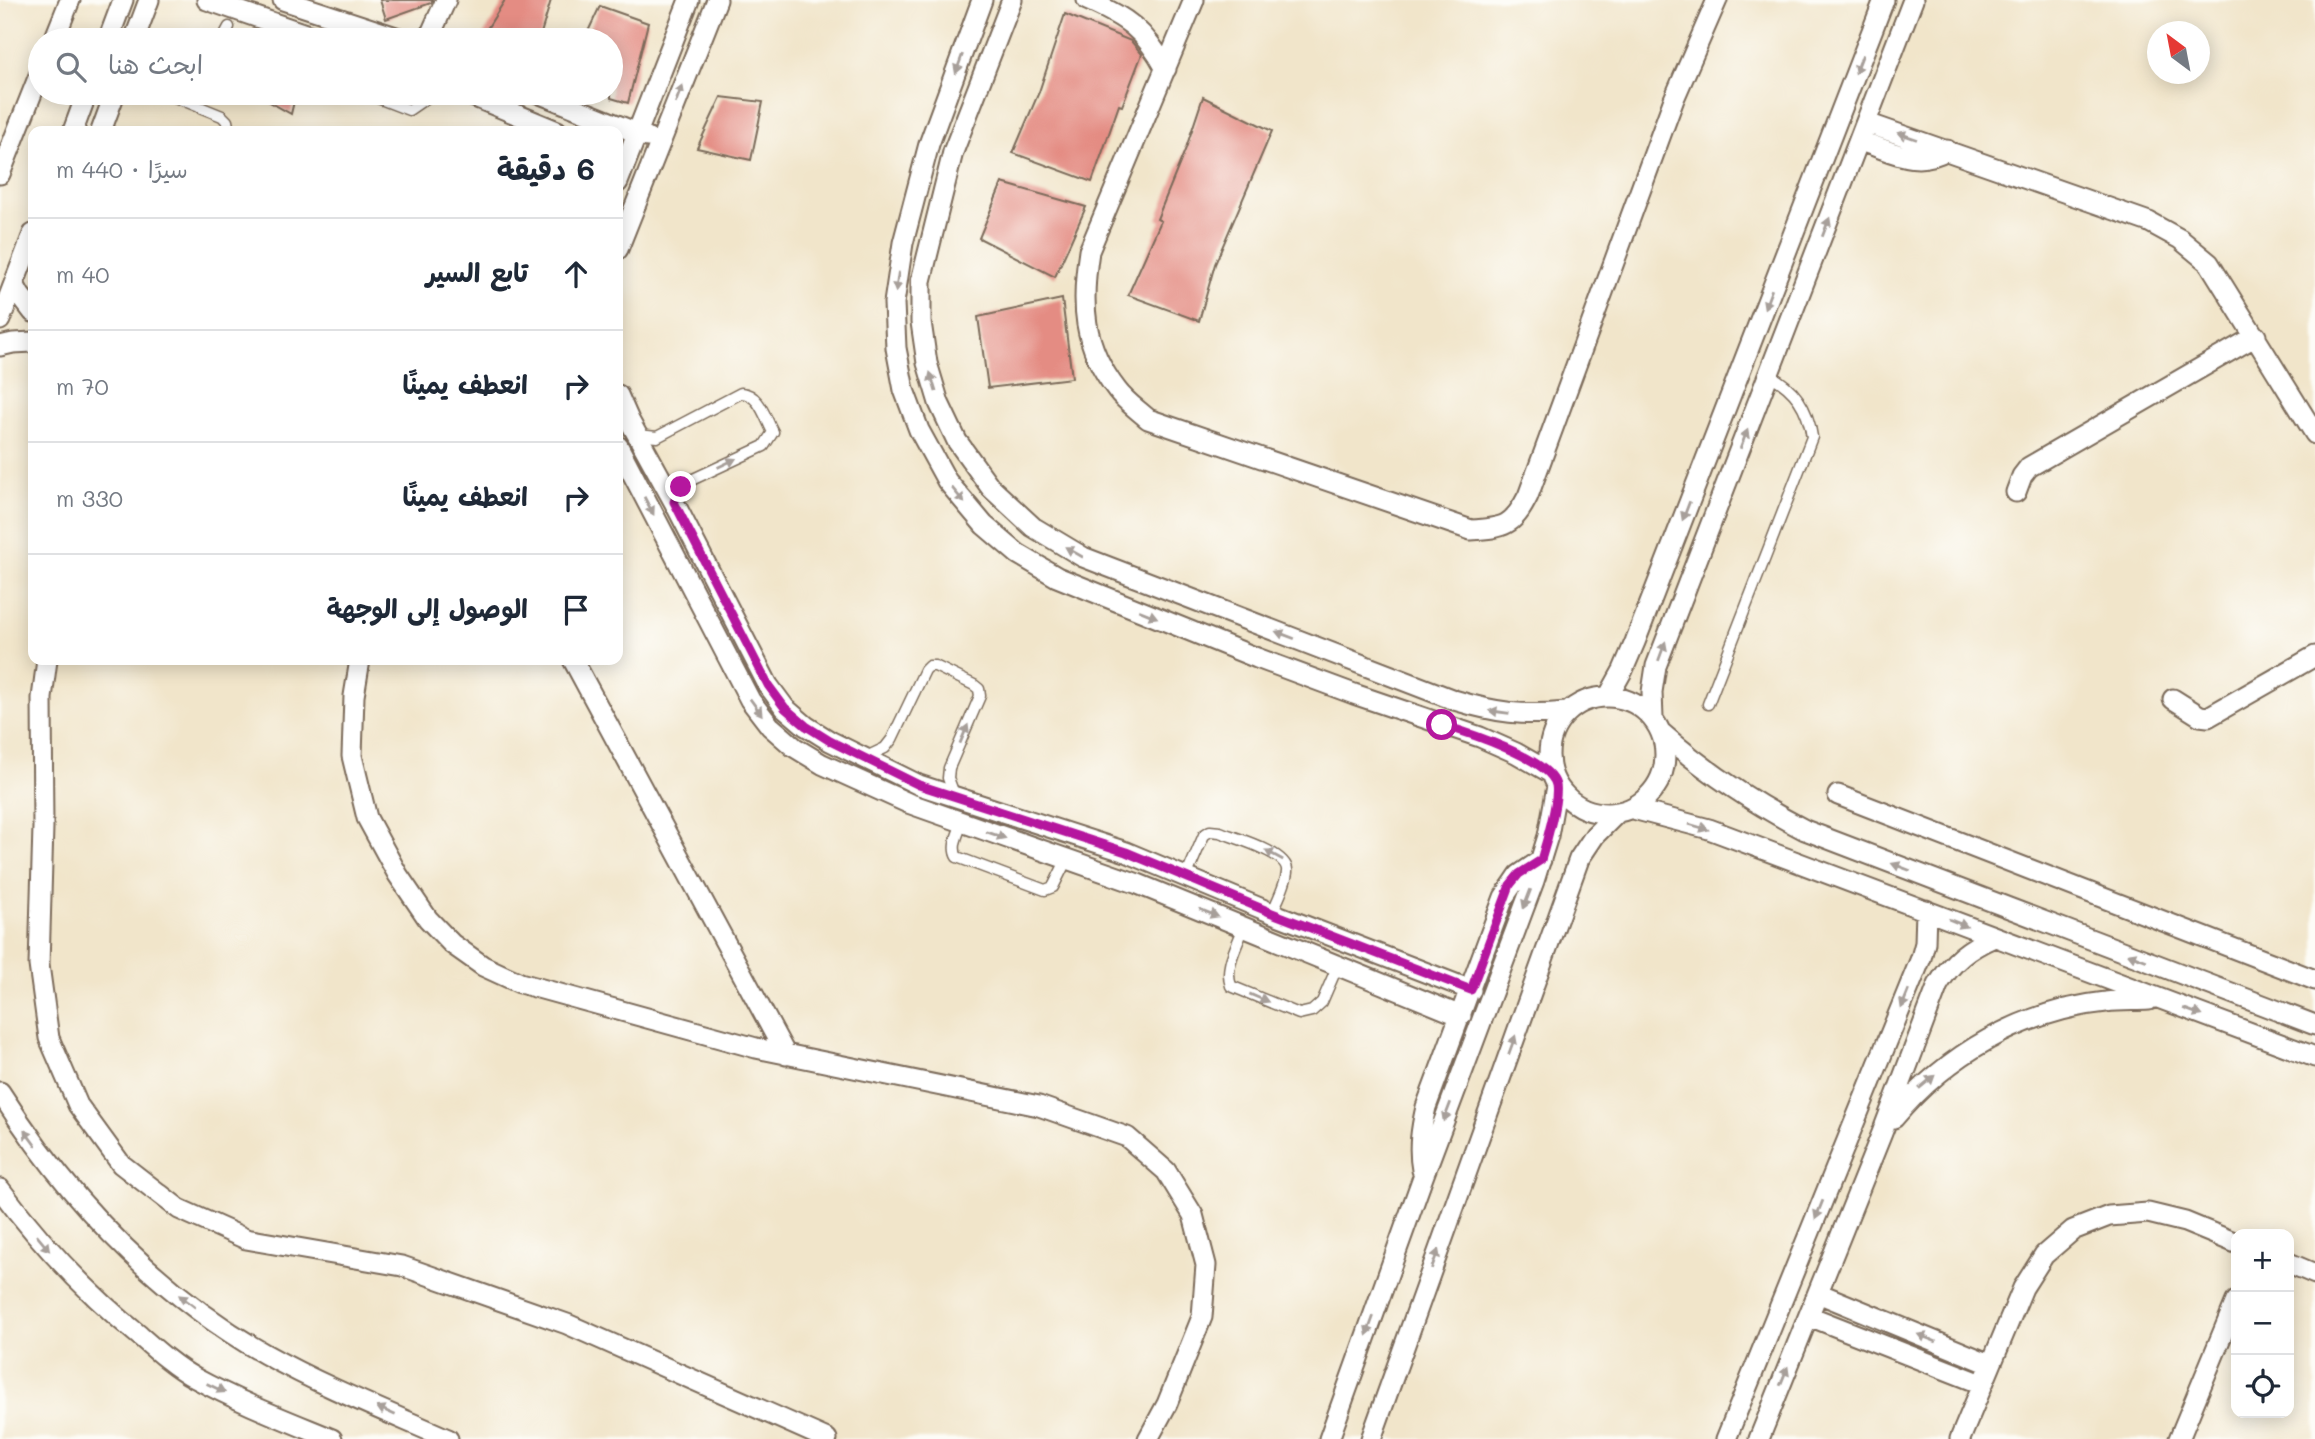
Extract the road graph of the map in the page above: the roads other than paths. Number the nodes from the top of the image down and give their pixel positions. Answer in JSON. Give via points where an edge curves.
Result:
{"nodes":[{"id":1,"x":70,"y":0,"type":"edge"},
{"id":2,"x":123,"y":0,"type":"edge"},
{"id":3,"x":149,"y":0,"type":"edge"},
{"id":4,"x":207,"y":0,"type":"edge"},
{"id":5,"x":283,"y":0,"type":"edge"},
{"id":6,"x":446,"y":0,"type":"edge"},
{"id":7,"x":689,"y":0,"type":"edge"},
{"id":8,"x":717,"y":0,"type":"edge"},
{"id":9,"x":982,"y":0,"type":"edge"},
{"id":10,"x":1012,"y":0,"type":"edge"},
{"id":11,"x":1087,"y":0,"type":"edge"},
{"id":12,"x":1194,"y":0,"type":"edge"},
{"id":13,"x":1717,"y":0,"type":"edge"},
{"id":14,"x":1867,"y":0,"type":"edge"},
{"id":15,"x":1884,"y":0,"type":"edge"},
{"id":16,"x":1913,"y":0,"type":"edge"},
{"id":17,"x":59,"y":28,"type":"edge"},
{"id":18,"x":112,"y":28,"type":"edge"},
{"id":19,"x":138,"y":28,"type":"edge"},
{"id":20,"x":288,"y":28,"type":"edge"},
{"id":21,"x":368,"y":28,"type":"edge"},
{"id":22,"x":433,"y":28,"type":"edge"},
{"id":23,"x":1872,"y":30,"type":"junction"},
{"id":24,"x":1166,"y":69,"type":"junction"},
{"id":25,"x":28,"y":103,"type":"edge"},
{"id":26,"x":83,"y":105,"type":"edge"},
{"id":27,"x":111,"y":105,"type":"edge"},
{"id":28,"x":206,"y":105,"type":"edge"},
{"id":29,"x":396,"y":105,"type":"edge"},
{"id":30,"x":416,"y":105,"type":"edge"},
{"id":31,"x":494,"y":105,"type":"edge"},
{"id":32,"x":568,"y":105,"type":"edge"},
{"id":33,"x":75,"y":126,"type":"edge"},
{"id":34,"x":103,"y":126,"type":"edge"},
{"id":35,"x":228,"y":126,"type":"edge"},
{"id":36,"x":545,"y":126,"type":"edge"},
{"id":37,"x":620,"y":126,"type":"edge"},
{"id":38,"x":623,"y":127,"type":"edge"},
{"id":39,"x":1863,"y":132,"type":"junction"},
{"id":40,"x":637,"y":133,"type":"junction"},
{"id":41,"x":661,"y":142,"type":"junction"},
{"id":42,"x":623,"y":156,"type":"edge"},
{"id":43,"x":623,"y":158,"type":"edge"},
{"id":44,"x":650,"y":170,"type":"junction"},
{"id":45,"x":0,"y":174,"type":"edge"},
{"id":46,"x":623,"y":237,"type":"edge"},
{"id":47,"x":28,"y":247,"type":"edge"},
{"id":48,"x":14,"y":284,"type":"junction"},
{"id":49,"x":28,"y":305,"type":"edge"},
{"id":50,"x":0,"y":320,"type":"edge"},
{"id":51,"x":2256,"y":336,"type":"junction"},
{"id":52,"x":28,"y":342,"type":"edge"},
{"id":53,"x":0,"y":346,"type":"edge"},
{"id":54,"x":1769,"y":375,"type":"junction"},
{"id":55,"x":623,"y":405,"type":"edge"},
{"id":56,"x":2315,"y":434,"type":"edge"},
{"id":57,"x":638,"y":435,"type":"junction"},
{"id":58,"x":623,"y":456,"type":"edge"},
{"id":59,"x":2016,"y":492,"type":"dead end"},
{"id":60,"x":674,"y":502,"type":"junction"},
{"id":61,"x":2315,"y":656,"type":"edge"},
{"id":62,"x":46,"y":665,"type":"edge"},
{"id":63,"x":359,"y":665,"type":"edge"},
{"id":64,"x":576,"y":665,"type":"edge"},
{"id":65,"x":1608,"y":697,"type":"junction"},
{"id":66,"x":2173,"y":699,"type":"dead end"},
{"id":67,"x":1707,"y":704,"type":"dead end"},
{"id":68,"x":1567,"y":712,"type":"junction"},
{"id":69,"x":1658,"y":726,"type":"junction"},
{"id":70,"x":864,"y":757,"type":"junction"},
{"id":71,"x":1554,"y":780,"type":"junction"},
{"id":72,"x":1838,"y":796,"type":"dead end"},
{"id":73,"x":963,"y":799,"type":"junction"},
{"id":74,"x":1624,"y":811,"type":"junction"},
{"id":75,"x":961,"y":823,"type":"junction"},
{"id":76,"x":1067,"y":859,"type":"junction"},
{"id":77,"x":1541,"y":860,"type":"junction"},
{"id":78,"x":1186,"y":877,"type":"junction"},
{"id":79,"x":1926,"y":910,"type":"junction"},
{"id":80,"x":1272,"y":913,"type":"junction"},
{"id":81,"x":1244,"y":927,"type":"junction"},
{"id":82,"x":1994,"y":937,"type":"junction"},
{"id":83,"x":1338,"y":965,"type":"junction"},
{"id":84,"x":2315,"y":980,"type":"edge"},
{"id":85,"x":1471,"y":990,"type":"junction"},
{"id":86,"x":2160,"y":1000,"type":"junction"},
{"id":87,"x":1461,"y":1016,"type":"junction"},
{"id":88,"x":2315,"y":1025,"type":"edge"},
{"id":89,"x":786,"y":1055,"type":"junction"},
{"id":90,"x":2315,"y":1057,"type":"edge"},
{"id":91,"x":0,"y":1092,"type":"edge"},
{"id":92,"x":1882,"y":1133,"type":"junction"},
{"id":93,"x":1423,"y":1177,"type":"junction"},
{"id":94,"x":0,"y":1189,"type":"edge"},
{"id":95,"x":2231,"y":1241,"type":"edge"},
{"id":96,"x":2294,"y":1266,"type":"edge"},
{"id":97,"x":2315,"y":1274,"type":"edge"},
{"id":98,"x":1818,"y":1293,"type":"junction"},
{"id":99,"x":2231,"y":1313,"type":"edge"},
{"id":100,"x":1809,"y":1315,"type":"junction"},
{"id":101,"x":1990,"y":1364,"type":"junction"},
{"id":102,"x":1982,"y":1384,"type":"junction"},
{"id":103,"x":332,"y":1439,"type":"edge"},
{"id":104,"x":448,"y":1439,"type":"edge"},
{"id":105,"x":827,"y":1439,"type":"edge"},
{"id":106,"x":1148,"y":1439,"type":"edge"},
{"id":107,"x":1329,"y":1439,"type":"edge"},
{"id":108,"x":1371,"y":1439,"type":"edge"},
{"id":109,"x":1726,"y":1439,"type":"edge"},
{"id":110,"x":1759,"y":1439,"type":"edge"},
{"id":111,"x":1959,"y":1439,"type":"edge"},
{"id":112,"x":2179,"y":1439,"type":"edge"}],
"edges":[{"from":1,"to":17,"type":"street"},
{"from":2,"to":18,"type":"street"},
{"from":3,"to":19,"type":"street"},
{"from":4,"to":20,"type":"street"},
{"from":5,"to":21,"type":"street"},
{"from":6,"to":22,"type":"street"},
{"from":7,"to":40,"type":"street"},
{"from":41,"to":8,"type":"street","one_way":true},
{"from":9,"to":71,"type":"street","one_way":true,"via":[[929,144],[903,243],[894,303],[904,390],[919,430],[947,481],[984,525],[1018,554],[1057,577],[1257,658],[1480,737],[1516,753]]},
{"from":68,"to":10,"type":"street","one_way":true,"via":[[1529,716],[1454,700],[1121,572],[1083,557],[1033,527],[991,488],[957,440],[939,403],[921,322],[921,281],[953,152]]},
{"from":11,"to":24,"type":"street","via":[[1139,29]]},
{"from":12,"to":24,"type":"street"},
{"from":13,"to":24,"type":"street","via":[[1674,99],[1528,496],[1518,516],[1500,529],[1471,530],[1148,419],[1117,390],[1095,353],[1083,290],[1090,251]]},
{"from":14,"to":23,"type":"street"},
{"from":15,"to":23,"type":"street"},
{"from":16,"to":39,"type":"street"},
{"from":23,"to":65,"type":"street","one_way":true,"via":[[1635,642]]},
{"from":25,"to":45,"type":"street"},
{"from":26,"to":33,"type":"street"},
{"from":27,"to":34,"type":"street"},
{"from":28,"to":35,"type":"lane"},
{"from":29,"to":30,"type":"lane","via":[[409,110]]},
{"from":31,"to":36,"type":"street"},
{"from":32,"to":37,"type":"street"},
{"from":38,"to":40,"type":"street"},
{"from":39,"to":51,"type":"street","via":[[1918,160],[1947,150],[2149,222],[2209,263]]},
{"from":54,"to":39,"type":"street","one_way":true},
{"from":40,"to":41,"type":"street"},
{"from":40,"to":42,"type":"street"},
{"from":41,"to":44,"type":"street"},
{"from":43,"to":44,"type":"street"},
{"from":44,"to":46,"type":"street"},
{"from":47,"to":48,"type":"street"},
{"from":48,"to":49,"type":"street"},
{"from":48,"to":50,"type":"street"},
{"from":51,"to":56,"type":"street"},
{"from":51,"to":59,"type":"street","via":[[2029,467]]},
{"from":52,"to":53,"type":"street"},
{"from":54,"to":67,"type":"lane","via":[[1799,400],[1812,437]]},
{"from":69,"to":54,"type":"street","one_way":true,"via":[[1652,692],[1656,666]]},
{"from":55,"to":57,"type":"street"},
{"from":57,"to":60,"type":"street"},
{"from":60,"to":57,"type":"lane","one_way":true,"via":[[687,482],[769,440],[773,432],[755,397],[741,393],[657,437]]},
{"from":58,"to":75,"type":"street","one_way":true,"via":[[750,701],[770,726],[822,764]]},
{"from":60,"to":70,"type":"street","via":[[768,685],[785,708],[806,726]]},
{"from":61,"to":66,"type":"street","via":[[2208,717]]},
{"from":62,"to":105,"type":"street","via":[[42,698],[39,965],[50,1038],[78,1105],[121,1164],[179,1209],[246,1239],[402,1265],[567,1324]]},
{"from":63,"to":89,"type":"street","via":[[352,756],[367,818],[398,875],[452,944],[483,966],[520,983]]},
{"from":64,"to":89,"type":"street"},
{"from":65,"to":68,"type":"street","via":[[1593,698]]},
{"from":65,"to":69,"type":"street","via":[[1633,702]]},
{"from":68,"to":71,"type":"street","via":[[1554,730],[1548,752]]},
{"from":69,"to":74,"type":"street","via":[[1666,754],[1662,776],[1651,795]]},
{"from":88,"to":69,"type":"street","one_way":true,"via":[[1805,830],[1729,787]]},
{"from":70,"to":73,"type":"street","via":[[919,785]]},
{"from":73,"to":70,"type":"lane","one_way":true,"via":[[951,789],[949,768],[979,690],[935,666],[925,670],[892,739]]},
{"from":71,"to":74,"type":"street","via":[[1572,803],[1592,813]]},
{"from":71,"to":77,"type":"street"},
{"from":72,"to":84,"type":"street"},
{"from":73,"to":75,"type":"street"},
{"from":73,"to":78,"type":"street","via":[[1126,852]]},
{"from":74,"to":79,"type":"street","one_way":true,"via":[[1709,829]]},
{"from":108,"to":74,"type":"street","one_way":true,"via":[[1579,859],[1595,835]]},
{"from":75,"to":76,"type":"street","one_way":true},
{"from":75,"to":76,"type":"lane","via":[[954,852],[957,857],[1045,890],[1053,887]]},
{"from":76,"to":81,"type":"street","one_way":true},
{"from":77,"to":85,"type":"street","via":[[1510,885]]},
{"from":77,"to":93,"type":"street","one_way":true},
{"from":78,"to":80,"type":"street"},
{"from":80,"to":78,"type":"lane","one_way":true,"via":[[1287,873],[1278,855],[1210,831]]},
{"from":79,"to":82,"type":"street","one_way":true},
{"from":79,"to":109,"type":"street","one_way":true,"via":[[1921,958]]},
{"from":80,"to":85,"type":"street"},
{"from":81,"to":83,"type":"street"},
{"from":81,"to":83,"type":"lane","one_way":true,"via":[[1229,965],[1231,986],[1299,1014],[1322,1002]]},
{"from":82,"to":86,"type":"street"},
{"from":82,"to":92,"type":"street","via":[[1963,953],[1938,985]]},
{"from":83,"to":87,"type":"street"},
{"from":85,"to":87,"type":"street"},
{"from":86,"to":90,"type":"street","one_way":true},
{"from":92,"to":86,"type":"street","one_way":true,"via":[[1916,1091],[1957,1057],[2004,1030],[2067,1009]]},
{"from":87,"to":93,"type":"street","via":[[1426,1107],[1419,1153]]},
{"from":89,"to":106,"type":"street","via":[[1039,1106],[1127,1137],[1166,1171],[1193,1215],[1206,1265],[1202,1317]]},
{"from":104,"to":91,"type":"street","one_way":true,"via":[[307,1376],[186,1301],[82,1204]]},
{"from":92,"to":98,"type":"street"},
{"from":93,"to":107,"type":"street","one_way":true},
{"from":94,"to":103,"type":"street","one_way":true,"via":[[51,1253],[155,1349],[193,1377]]},
{"from":95,"to":101,"type":"street","via":[[2148,1213],[2109,1216],[2073,1230],[2043,1255],[2023,1288]]},
{"from":96,"to":97,"type":"street"},
{"from":98,"to":100,"type":"street"},
{"from":101,"to":98,"type":"street","one_way":true},
{"from":99,"to":112,"type":"street"},
{"from":100,"to":102,"type":"street"},
{"from":110,"to":100,"type":"street","one_way":true},
{"from":101,"to":102,"type":"street"},
{"from":102,"to":111,"type":"street"}]}
